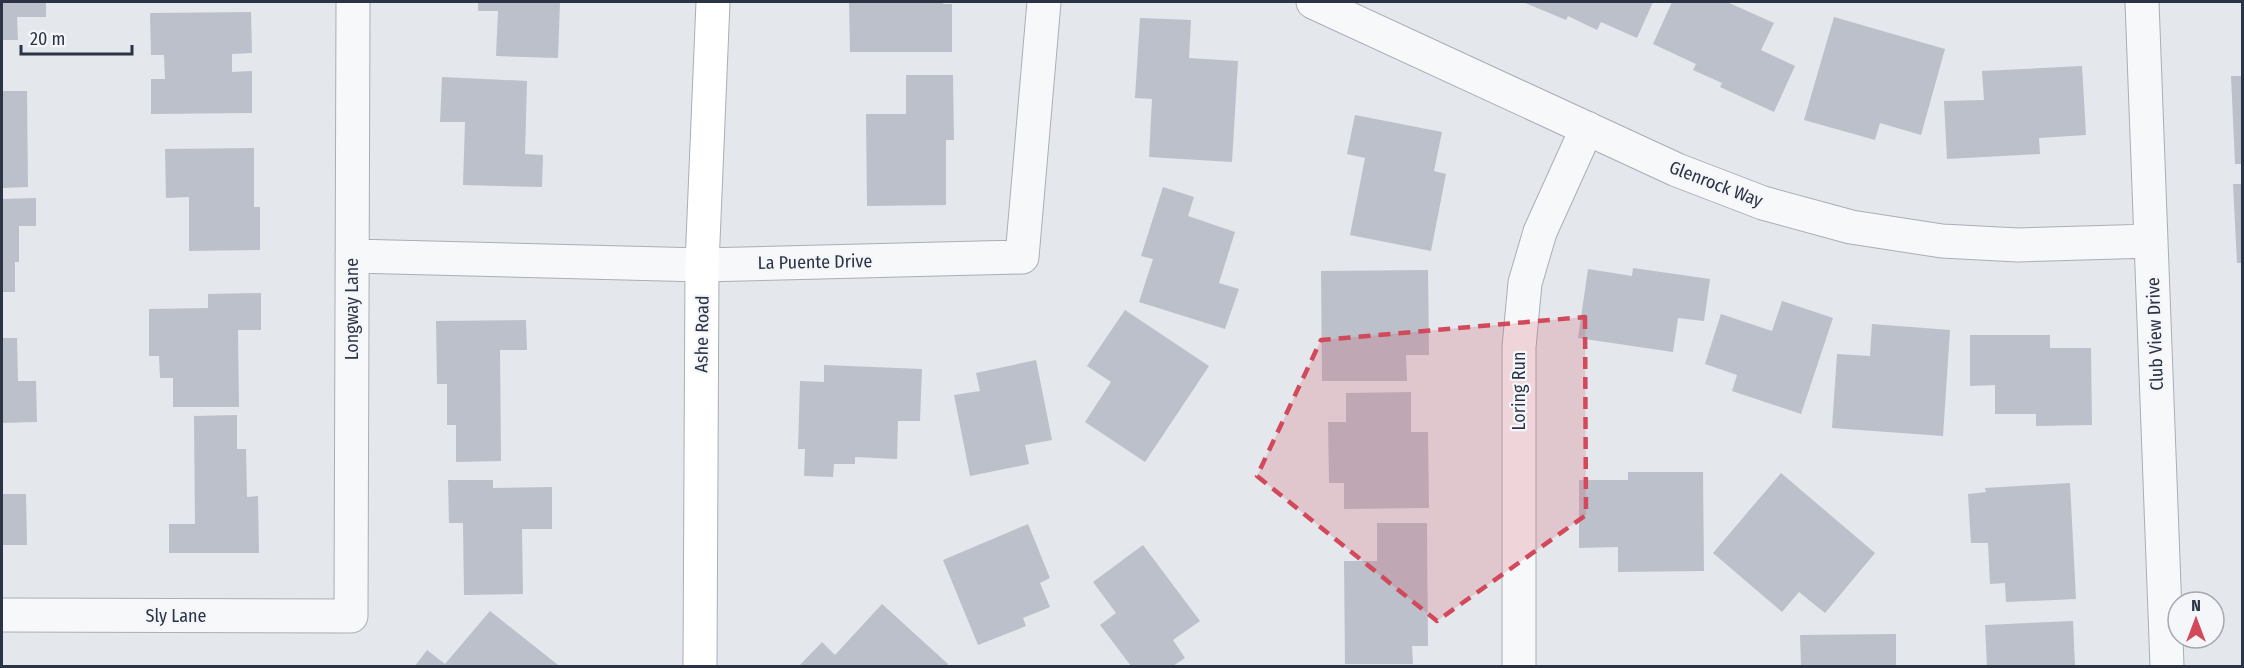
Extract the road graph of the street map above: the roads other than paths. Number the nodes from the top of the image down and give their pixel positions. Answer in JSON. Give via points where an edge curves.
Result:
{"nodes":[{"id":1,"x":353,"y":2,"type":"edge"},
{"id":2,"x":713,"y":2,"type":"edge"},
{"id":3,"x":1044,"y":2,"type":"edge"},
{"id":4,"x":1313,"y":2,"type":"edge"},
{"id":5,"x":2142,"y":2,"type":"edge"},
{"id":6,"x":1587,"y":128,"type":"junction"},
{"id":7,"x":2151,"y":241,"type":"junction"},
{"id":8,"x":352,"y":256,"type":"junction"},
{"id":9,"x":702,"y":265,"type":"junction"},
{"id":10,"x":2,"y":615,"type":"edge"},
{"id":11,"x":351,"y":616,"type":"joint"},
{"id":12,"x":700,"y":666,"type":"edge"},
{"id":13,"x":1519,"y":666,"type":"edge"},
{"id":14,"x":2167,"y":666,"type":"edge"}],
"edges":[{"from":1,"to":8,"type":"street","name":"Longway Lane"},
{"from":2,"to":9,"type":"street","name":"Ashe Road"},
{"from":3,"to":9,"type":"street","name":"La Puente Drive","via":[[1022,257]]},
{"from":4,"to":6,"type":"street","name":"Glenrock Way"},
{"from":5,"to":7,"type":"street","name":"Club View Drive"},
{"from":6,"to":7,"type":"street","name":"Glenrock Way","via":[[1677,170],[1763,203],[1851,227],[1942,241],[2018,245]]},
{"from":6,"to":13,"type":"street","name":"Loring Run","via":[[1540,232],[1525,282],[1519,347]]},
{"from":7,"to":14,"type":"street","name":"Club View Drive"},
{"from":8,"to":9,"type":"street","name":"La Puente Drive"},
{"from":8,"to":11,"type":"street","name":"Longway Lane"},
{"from":9,"to":12,"type":"street","name":"Ashe Road"},
{"from":10,"to":11,"type":"street","name":"Sly Lane"}]}
